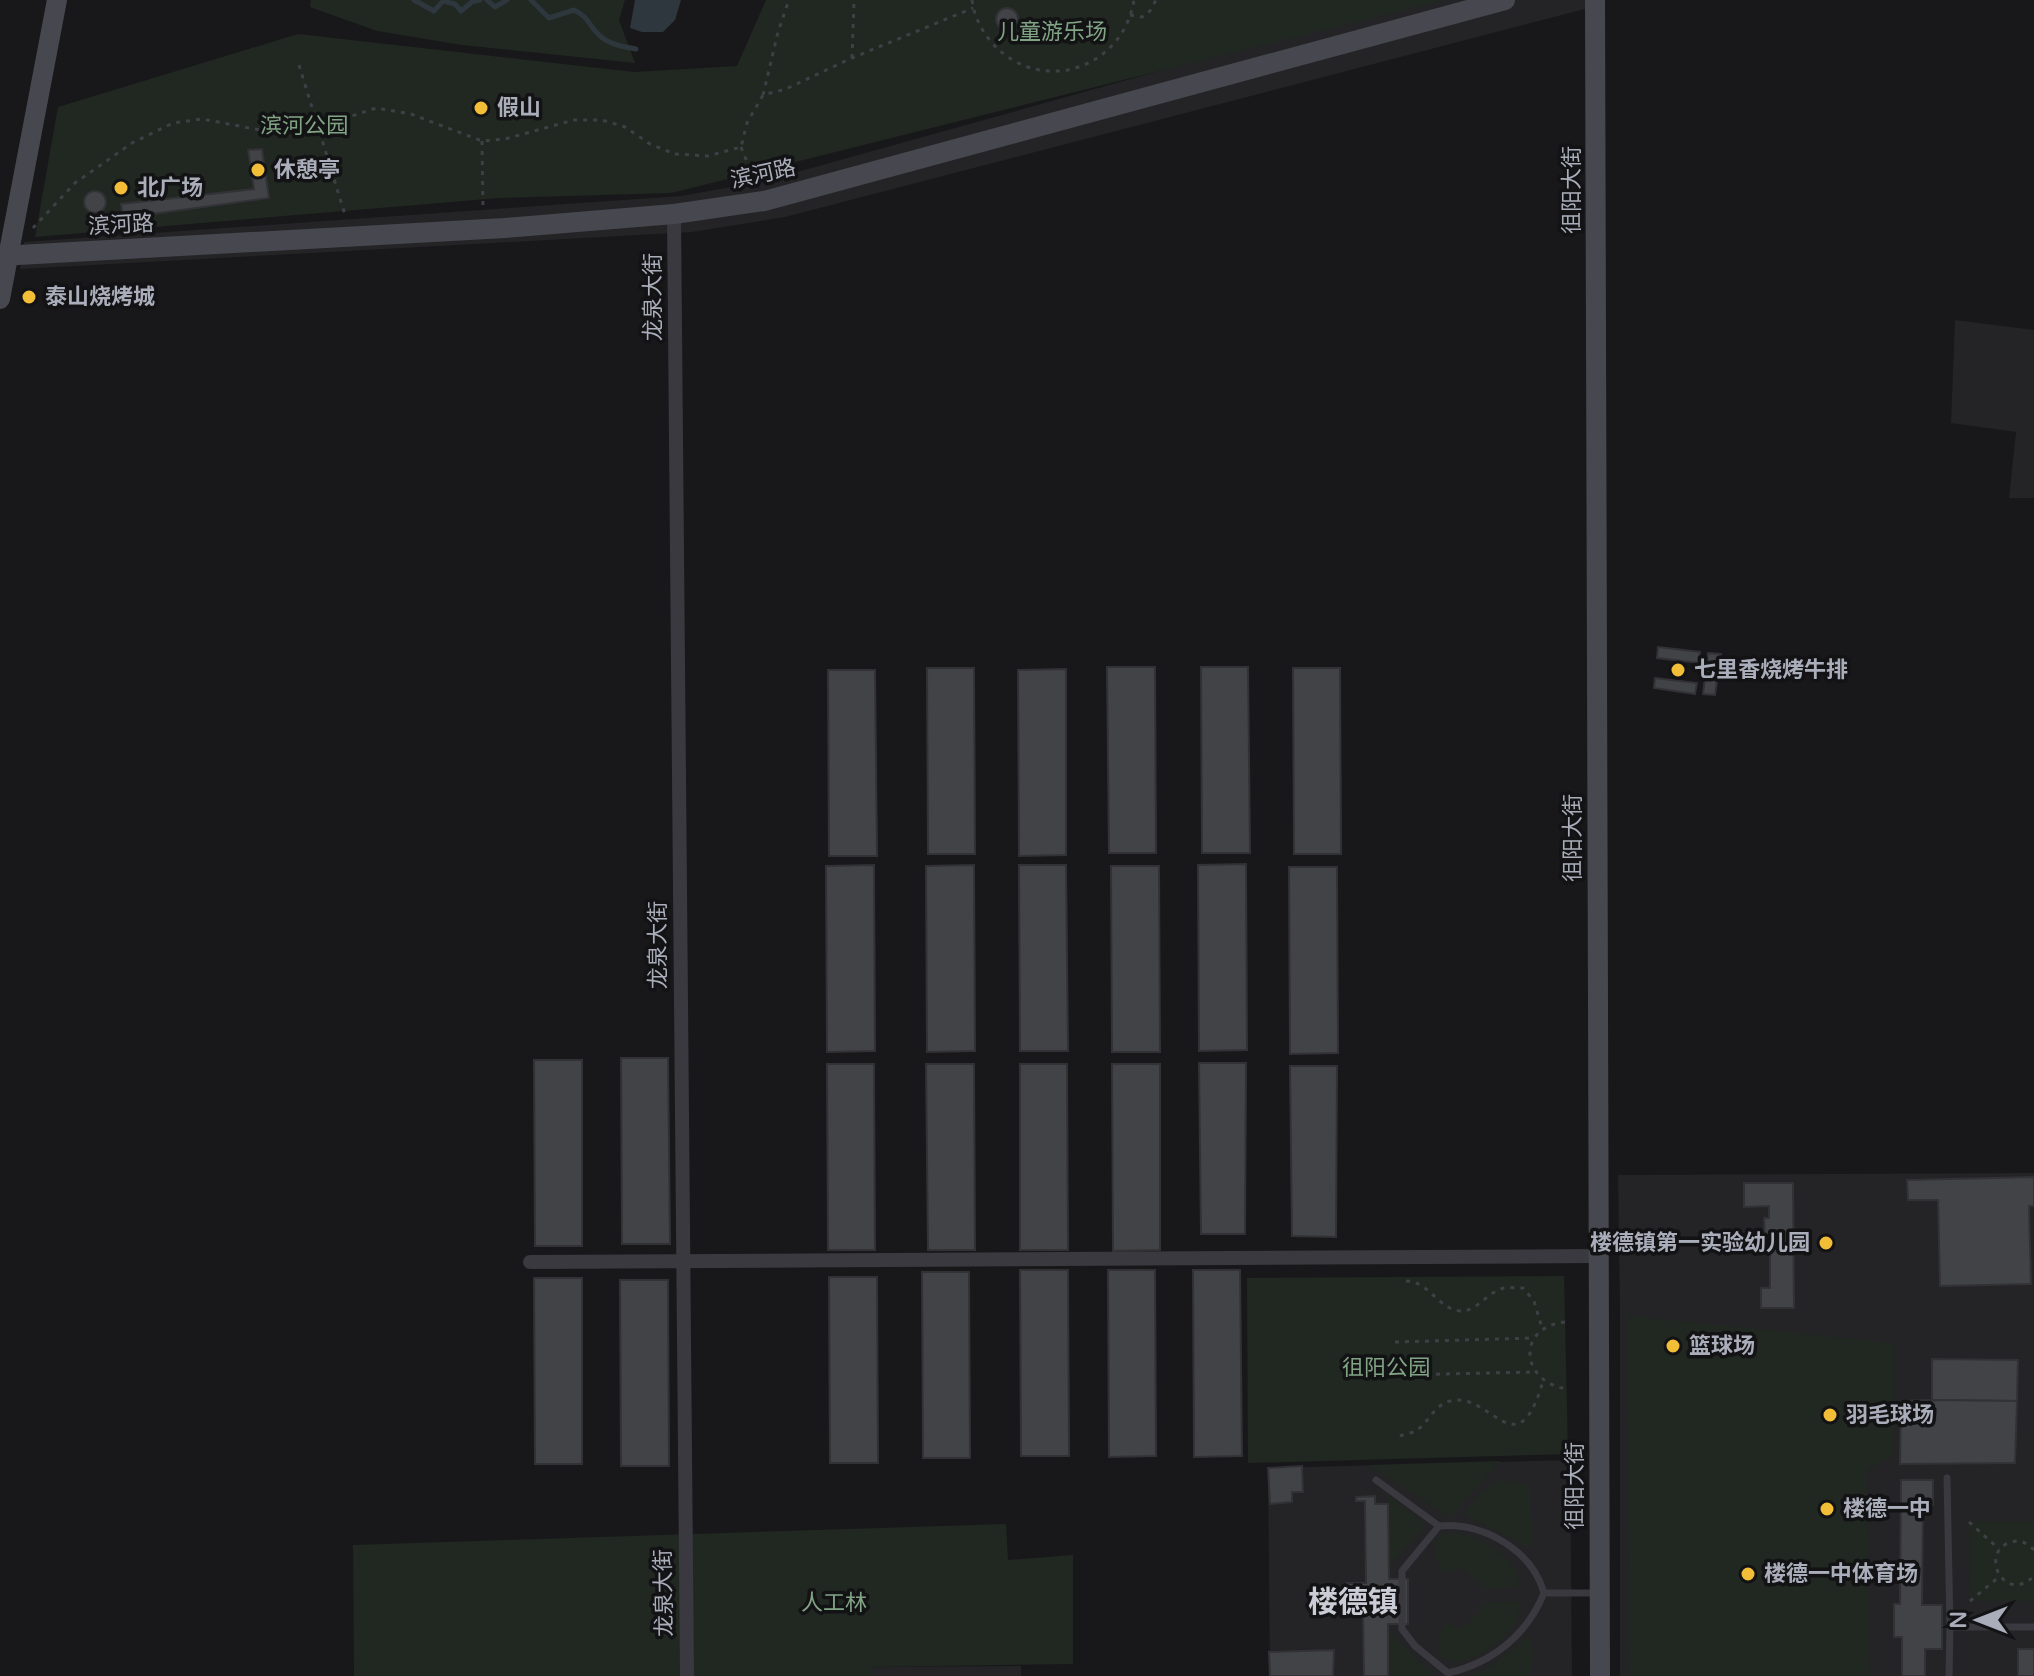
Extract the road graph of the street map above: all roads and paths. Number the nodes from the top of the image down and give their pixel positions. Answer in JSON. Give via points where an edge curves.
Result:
{"nodes":[{"id":1,"x":57,"y":0,"type":"edge"},
{"id":2,"x":789,"y":0,"type":"edge"},
{"id":3,"x":854,"y":0,"type":"edge"},
{"id":4,"x":972,"y":0,"type":"edge"},
{"id":5,"x":1134,"y":0,"type":"edge"},
{"id":6,"x":1156,"y":0,"type":"edge"},
{"id":7,"x":1505,"y":0,"type":"edge"},
{"id":8,"x":1595,"y":0,"type":"edge"},
{"id":9,"x":973,"y":8,"type":"junction"},
{"id":10,"x":1130,"y":15,"type":"junction"},
{"id":11,"x":852,"y":58,"type":"junction"},
{"id":12,"x":299,"y":65,"type":"dead end"},
{"id":13,"x":763,"y":95,"type":"junction"},
{"id":14,"x":316,"y":125,"type":"junction"},
{"id":15,"x":482,"y":141,"type":"junction"},
{"id":16,"x":741,"y":147,"type":"junction"},
{"id":17,"x":764,"y":201,"type":"junction"},
{"id":18,"x":674,"y":214,"type":"junction"},
{"id":19,"x":484,"y":228,"type":"junction"},
{"id":20,"x":352,"y":235,"type":"junction"},
{"id":21,"x":4,"y":255,"type":"edge"},
{"id":22,"x":0,"y":299,"type":"edge"},
{"id":23,"x":1597,"y":1256,"type":"junction"},
{"id":24,"x":530,"y":1262,"type":"dead end"},
{"id":25,"x":682,"y":1262,"type":"junction"},
{"id":26,"x":1406,"y":1281,"type":"dead end"},
{"id":27,"x":1565,"y":1322,"type":"dead end"},
{"id":28,"x":1542,"y":1328,"type":"junction"},
{"id":29,"x":1533,"y":1338,"type":"junction"},
{"id":30,"x":1395,"y":1342,"type":"dead end"},
{"id":31,"x":1535,"y":1372,"type":"junction"},
{"id":32,"x":1396,"y":1375,"type":"dead end"},
{"id":33,"x":1543,"y":1381,"type":"junction"},
{"id":34,"x":1567,"y":1389,"type":"dead end"},
{"id":35,"x":1400,"y":1436,"type":"dead end"},
{"id":36,"x":1947,"y":1478,"type":"dead end"},
{"id":37,"x":1376,"y":1480,"type":"dead end"},
{"id":38,"x":1969,"y":1522,"type":"dead end"},
{"id":39,"x":1439,"y":1526,"type":"junction"},
{"id":40,"x":2033,"y":1548,"type":"edge"},
{"id":41,"x":1999,"y":1550,"type":"junction"},
{"id":42,"x":2000,"y":1576,"type":"junction"},
{"id":43,"x":2034,"y":1576,"type":"edge"},
{"id":44,"x":1544,"y":1593,"type":"junction"},
{"id":45,"x":1599,"y":1593,"type":"junction"},
{"id":46,"x":1970,"y":1601,"type":"dead end"},
{"id":47,"x":1950,"y":1627,"type":"junction"},
{"id":48,"x":2034,"y":1627,"type":"edge"},
{"id":49,"x":1446,"y":1674,"type":"edge"},
{"id":50,"x":687,"y":1676,"type":"edge"},
{"id":51,"x":1600,"y":1676,"type":"edge"},
{"id":52,"x":1949,"y":1676,"type":"edge"}],
"edges":[{"from":1,"to":21,"type":"street"},
{"from":2,"to":13,"type":"path"},
{"from":3,"to":11,"type":"path"},
{"from":4,"to":9,"type":"path"},
{"from":5,"to":10,"type":"path"},
{"from":6,"to":10,"type":"path","via":[[1142,17]]},
{"from":7,"to":17,"type":"street","name":"滨河路"},
{"from":8,"to":23,"type":"street","name":"徂阳大街"},
{"from":9,"to":10,"type":"path","via":[[984,34],[1003,55],[1028,68],[1056,72],[1083,66],[1107,52]]},
{"from":9,"to":11,"type":"path"},
{"from":11,"to":13,"type":"path"},
{"from":12,"to":14,"type":"path"},
{"from":13,"to":16,"type":"path"},
{"from":14,"to":15,"type":"path","via":[[376,108],[411,114]]},
{"from":14,"to":20,"type":"path"},
{"from":14,"to":21,"type":"path","via":[[276,133],[202,119],[173,123],[132,143],[75,183]]},
{"from":15,"to":16,"type":"path","via":[[574,120],[602,120],[675,154],[708,156]]},
{"from":15,"to":19,"type":"path"},
{"from":16,"to":17,"type":"path"},
{"from":17,"to":18,"type":"street","name":"滨河路"},
{"from":18,"to":19,"type":"street","name":"滨河路"},
{"from":18,"to":25,"type":"street","name":"龙泉大街"},
{"from":19,"to":20,"type":"street","name":"滨河路"},
{"from":20,"to":21,"type":"street","name":"滨河路"},
{"from":21,"to":22,"type":"street"},
{"from":23,"to":25,"type":"street"},
{"from":23,"to":45,"type":"street","name":"徂阳大街"},
{"from":24,"to":25,"type":"street"},
{"from":25,"to":50,"type":"street","name":"龙泉大街"},
{"from":26,"to":28,"type":"path","via":[[1458,1311],[1471,1309],[1504,1288],[1523,1288],[1534,1301]]},
{"from":27,"to":28,"type":"path"},
{"from":28,"to":29,"type":"path"},
{"from":29,"to":30,"type":"path"},
{"from":29,"to":31,"type":"path"},
{"from":31,"to":32,"type":"path"},
{"from":31,"to":33,"type":"path"},
{"from":33,"to":34,"type":"path"},
{"from":33,"to":35,"type":"path","via":[[1534,1408],[1519,1423],[1502,1422],[1475,1405],[1452,1400],[1417,1430]]},
{"from":36,"to":47,"type":"lane"},
{"from":37,"to":39,"type":"lane"},
{"from":38,"to":41,"type":"path"},
{"from":39,"to":44,"type":"lane","via":[[1459,1524],[1510,1547],[1527,1559]]},
{"from":39,"to":49,"type":"lane","via":[[1402,1571],[1402,1629]]},
{"from":40,"to":41,"type":"path","via":[[2019,1541]]},
{"from":41,"to":42,"type":"path","via":[[1995,1563]]},
{"from":42,"to":43,"type":"path","via":[[2018,1585]]},
{"from":42,"to":46,"type":"path"},
{"from":44,"to":45,"type":"lane"},
{"from":44,"to":49,"type":"lane","via":[[1521,1633],[1494,1654]]},
{"from":45,"to":51,"type":"street","name":"徂阳大街"},
{"from":47,"to":48,"type":"lane"},
{"from":47,"to":52,"type":"lane"}]}
